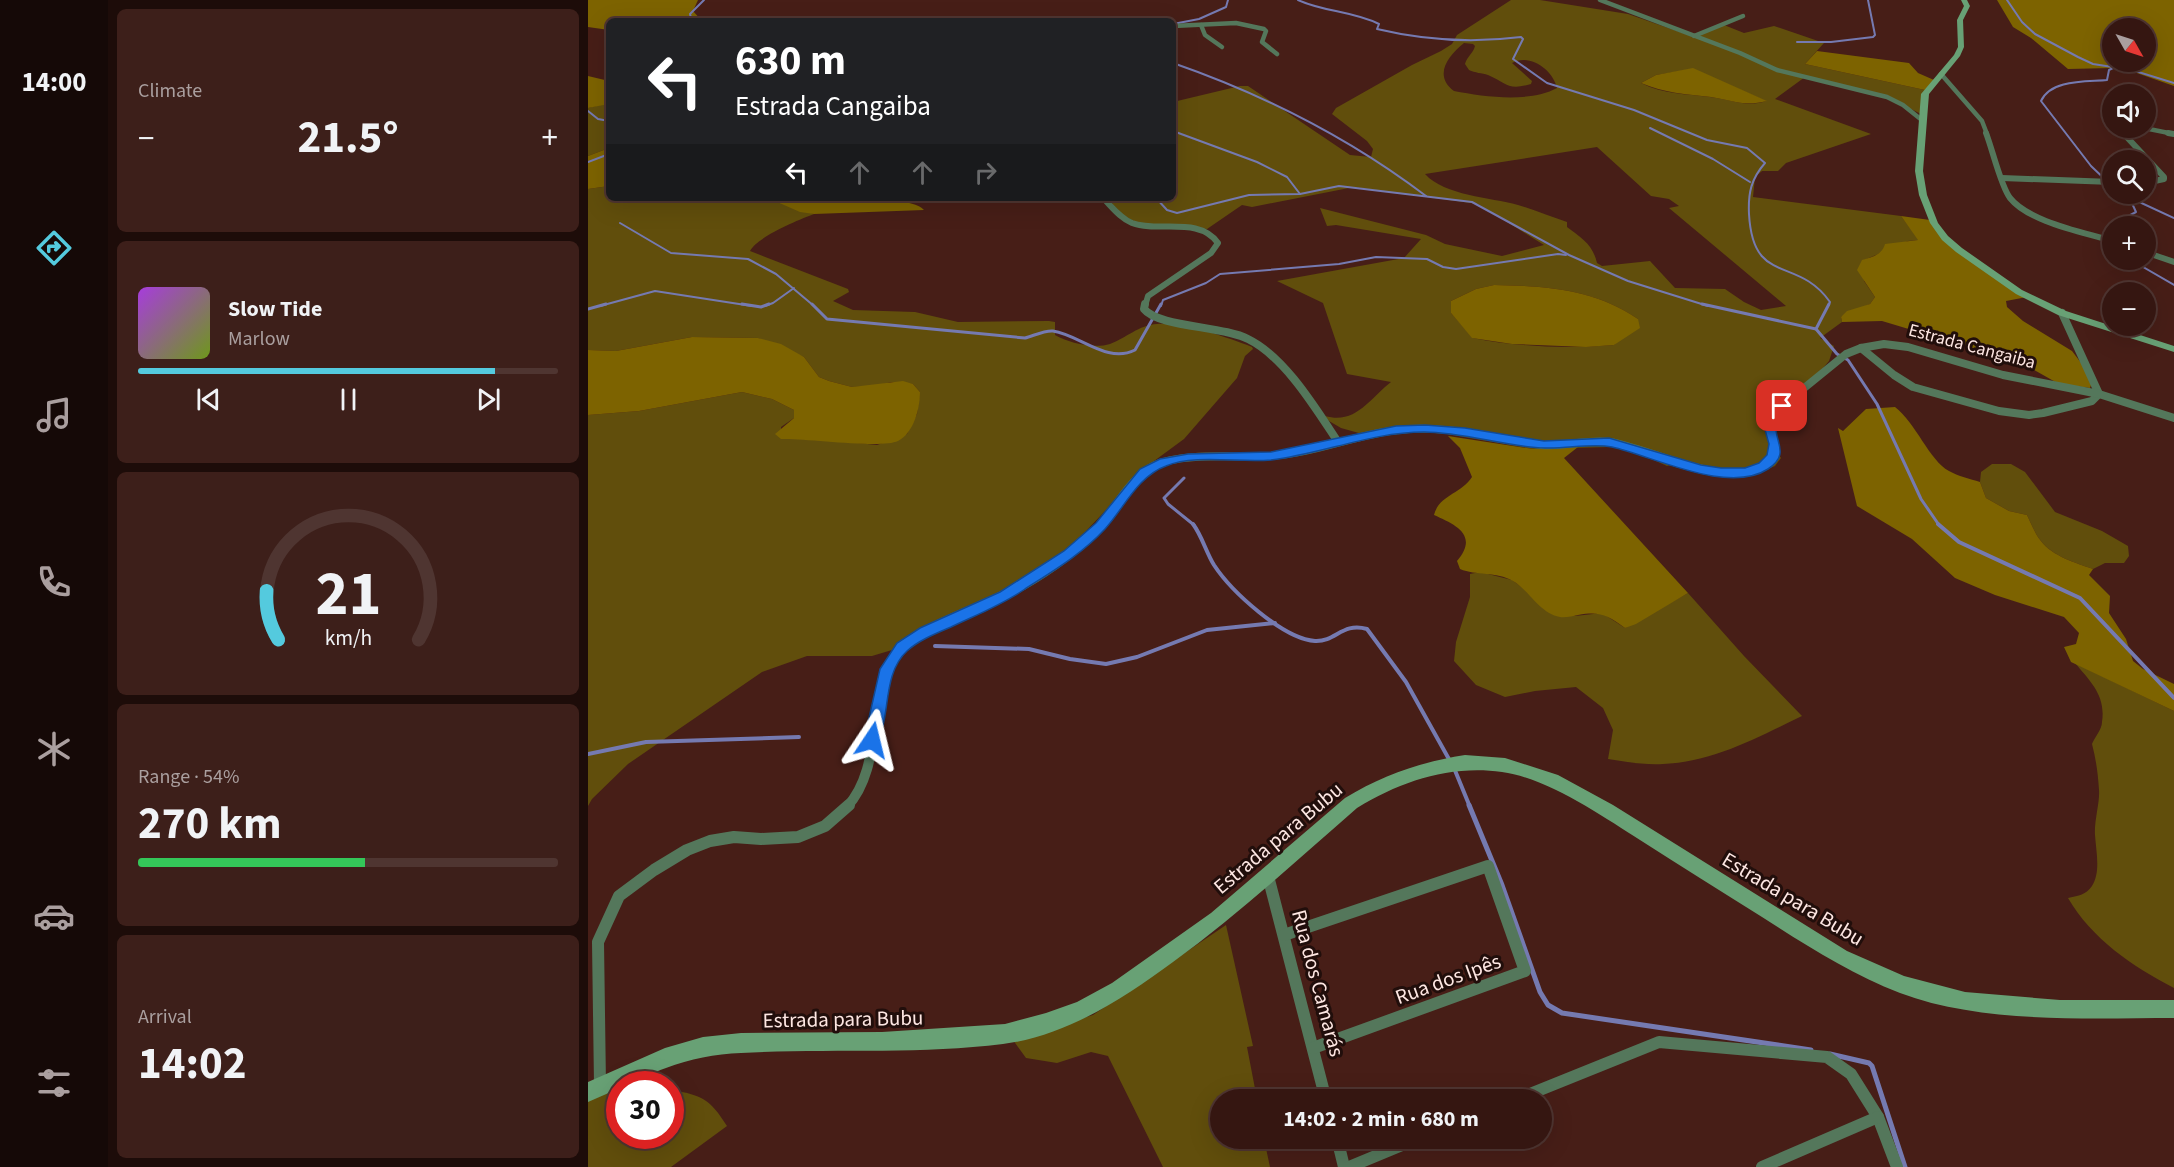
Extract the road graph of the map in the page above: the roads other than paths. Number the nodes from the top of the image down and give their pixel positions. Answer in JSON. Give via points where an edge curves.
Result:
{"nodes":[{"id":1,"x":1600,"y":0,"type":"edge"},
{"id":2,"x":1964,"y":0,"type":"edge"},
{"id":3,"x":1743,"y":16,"type":"dead end"},
{"id":4,"x":1201,"y":25,"type":"junction"},
{"id":5,"x":1176,"y":26,"type":"edge"},
{"id":6,"x":1694,"y":36,"type":"junction"},
{"id":7,"x":1222,"y":47,"type":"dead end"},
{"id":8,"x":1277,"y":54,"type":"dead end"},
{"id":9,"x":1941,"y":74,"type":"junction"},
{"id":10,"x":1923,"y":122,"type":"junction"},
{"id":11,"x":2156,"y":130,"type":"edge"},
{"id":12,"x":2174,"y":134,"type":"edge"},
{"id":13,"x":2127,"y":138,"type":"edge"},
{"id":14,"x":2138,"y":150,"type":"edge"},
{"id":15,"x":2156,"y":169,"type":"edge"},
{"id":16,"x":2002,"y":178,"type":"junction"},
{"id":17,"x":2102,"y":182,"type":"edge"},
{"id":18,"x":2156,"y":182,"type":"edge"},
{"id":19,"x":1106,"y":201,"type":"edge"},
{"id":20,"x":2102,"y":237,"type":"edge"},
{"id":21,"x":2156,"y":256,"type":"edge"},
{"id":22,"x":2174,"y":262,"type":"edge"},
{"id":23,"x":2062,"y":313,"type":"junction"},
{"id":24,"x":1861,"y":348,"type":"junction"},
{"id":25,"x":2174,"y":349,"type":"edge"},
{"id":26,"x":2099,"y":394,"type":"junction"},
{"id":27,"x":2174,"y":418,"type":"edge"},
{"id":28,"x":1338,"y":442,"type":"junction"},
{"id":29,"x":1268,"y":876,"type":"junction"},
{"id":30,"x":1284,"y":935,"type":"junction"},
{"id":31,"x":2174,"y":1010,"type":"edge"},
{"id":32,"x":1313,"y":1048,"type":"junction"},
{"id":33,"x":594,"y":1089,"type":"edge"},
{"id":34,"x":1323,"y":1089,"type":"edge"},
{"id":35,"x":1542,"y":1089,"type":"edge"},
{"id":36,"x":1878,"y":1117,"type":"junction"},
{"id":37,"x":1339,"y":1149,"type":"edge"},
{"id":38,"x":1392,"y":1149,"type":"edge"},
{"id":39,"x":1344,"y":1167,"type":"edge"},
{"id":40,"x":1349,"y":1167,"type":"edge"},
{"id":41,"x":1762,"y":1167,"type":"edge"},
{"id":42,"x":1897,"y":1167,"type":"edge"}],
"edges":[{"from":1,"to":6,"type":"street"},
{"from":2,"to":9,"type":"street","via":[[1967,6],[1960,20],[1961,47]]},
{"from":3,"to":6,"type":"street"},
{"from":4,"to":5,"type":"street"},
{"from":4,"to":7,"type":"street","via":[[1205,35]]},
{"from":4,"to":8,"type":"street","via":[[1239,23],[1264,29],[1262,42]]},
{"from":6,"to":10,"type":"street","via":[[1777,70],[1881,95],[1898,102]]},
{"from":9,"to":10,"type":"street","via":[[1925,94]]},
{"from":9,"to":16,"type":"street","via":[[1982,121]]},
{"from":10,"to":23,"type":"street","via":[[1920,180],[1929,213],[1940,231],[1965,255],[2006,283]]},
{"from":11,"to":12,"type":"street"},
{"from":13,"to":14,"type":"street"},
{"from":15,"to":18,"type":"street","via":[[2164,179]]},
{"from":16,"to":17,"type":"street"},
{"from":16,"to":20,"type":"street","via":[[2009,197],[2026,210]]},
{"from":19,"to":28,"type":"street","via":[[1122,218],[1136,225],[1194,228],[1216,238],[1218,243],[1211,253],[1148,296],[1144,309],[1157,318],[1227,332],[1256,343],[1306,397]]},
{"from":21,"to":22,"type":"street"},
{"from":23,"to":25,"type":"street"},
{"from":23,"to":26,"type":"street"},
{"from":24,"to":26,"type":"street","name":"Estrada Cangaiba","via":[[1908,347],[2003,375]]},
{"from":24,"to":26,"type":"street","via":[[1913,387],[1999,411],[2043,413],[2092,401]]},
{"from":24,"to":28,"type":"street","name":"Estrada Cangaiba","via":[[1836,361],[1775,414],[1770,426],[1775,444],[1773,456],[1764,466],[1746,473],[1701,469],[1609,442],[1544,445],[1440,429],[1396,430]]},
{"from":26,"to":27,"type":"street","name":"Estrada Cangaiba"},
{"from":28,"to":33,"type":"street","name":"Estrada Cangaiba","via":[[1271,456],[1188,458],[1155,465],[1135,481],[1100,526],[1068,555],[1005,596],[902,647],[887,669],[865,778],[857,796],[839,816],[798,837],[710,841],[687,850],[619,896],[598,942]]},
{"from":29,"to":30,"type":"street","name":"Rua dos Camarás"},
{"from":29,"to":31,"type":"street","name":"Estrada para Bubu","via":[[1325,824],[1376,788],[1434,767],[1465,762],[1505,765],[1552,780],[1607,810],[1841,957],[1903,985],[1965,1001],[2061,1009]]},
{"from":29,"to":33,"type":"street","name":"Estrada para Bubu","via":[[1217,919],[1119,990],[1046,1023],[1005,1034],[704,1047],[665,1058]]},
{"from":30,"to":32,"type":"street","name":"Rua dos Camarás"},
{"from":30,"to":32,"type":"street","name":"Rua dos Ipês","via":[[1488,866],[1525,971]]},
{"from":32,"to":34,"type":"street","name":"Rua dos Camarás"},
{"from":35,"to":36,"type":"street","via":[[1659,1041],[1827,1057],[1851,1074]]},
{"from":36,"to":41,"type":"street"},
{"from":36,"to":42,"type":"street"},
{"from":37,"to":39,"type":"street"},
{"from":38,"to":40,"type":"street"}]}
